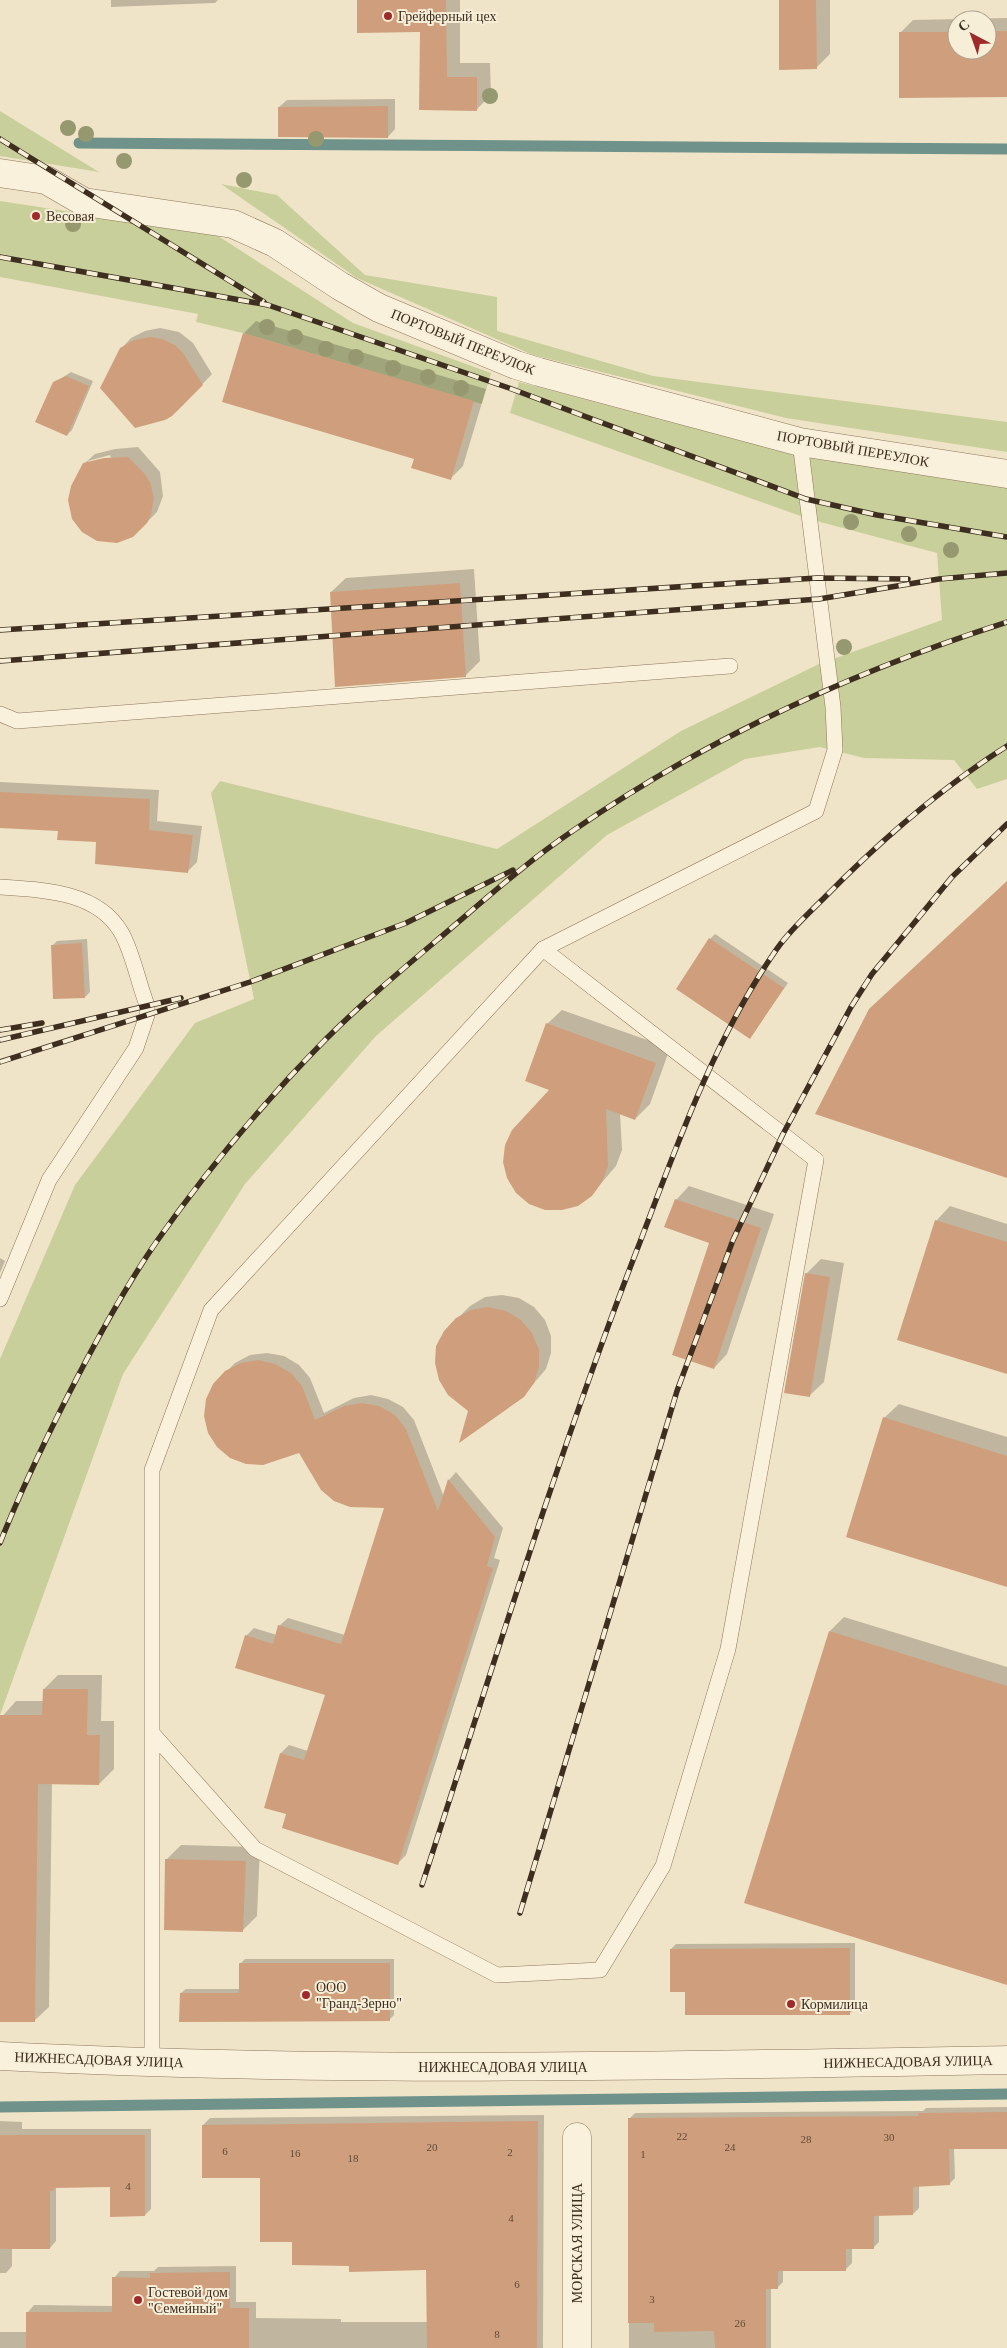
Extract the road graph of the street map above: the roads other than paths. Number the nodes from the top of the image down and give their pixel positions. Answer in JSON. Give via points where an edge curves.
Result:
{"nodes":[{"id":1,"x":0,"y":174,"type":"edge"},
{"id":2,"x":800,"y":442,"type":"junction"},
{"id":3,"x":1007,"y":474,"type":"edge"},
{"id":4,"x":730,"y":666,"type":"dead end"},
{"id":5,"x":0,"y":714,"type":"edge"},
{"id":6,"x":0,"y":887,"type":"edge"},
{"id":7,"x":543,"y":949,"type":"junction"},
{"id":8,"x":0,"y":1299,"type":"edge"},
{"id":9,"x":152,"y":1733,"type":"junction"},
{"id":10,"x":0,"y":2056,"type":"edge"},
{"id":11,"x":1007,"y":2060,"type":"edge"},
{"id":12,"x":152,"y":2063,"type":"junction"},
{"id":13,"x":577,"y":2138,"type":"dead end"},
{"id":14,"x":577,"y":2348,"type":"edge"}],
"edges":[{"from":1,"to":2,"type":"street","name":"ПОРТОВЫЙ ПЕРЕУЛОК","via":[[46,180],[84,202],[234,224],[275,243],[379,308],[516,365]]},
{"from":2,"to":3,"type":"street","name":"ПОРТОВЫЙ ПЕРЕУЛОК"},
{"from":2,"to":7,"type":"lane","via":[[833,708],[835,750],[816,811]]},
{"from":4,"to":5,"type":"lane","via":[[17,721]]},
{"from":6,"to":8,"type":"lane","via":[[45,890],[70,896],[104,912],[122,934],[147,1015],[136,1048],[49,1180]]},
{"from":7,"to":9,"type":"lane","via":[[211,1310],[152,1470]]},
{"from":7,"to":9,"type":"lane","via":[[816,1160],[728,1649],[663,1866],[600,1970],[497,1976],[255,1849]]},
{"from":9,"to":12,"type":"lane"},
{"from":10,"to":12,"type":"street","name":"НИЖНЕСАДОВАЯ УЛИЦА"},
{"from":11,"to":12,"type":"street","name":"НИЖНЕСАДОВАЯ УЛИЦА","via":[[578,2068]]},
{"from":13,"to":14,"type":"street","name":"МОРСКАЯ УЛИЦА"}]}
